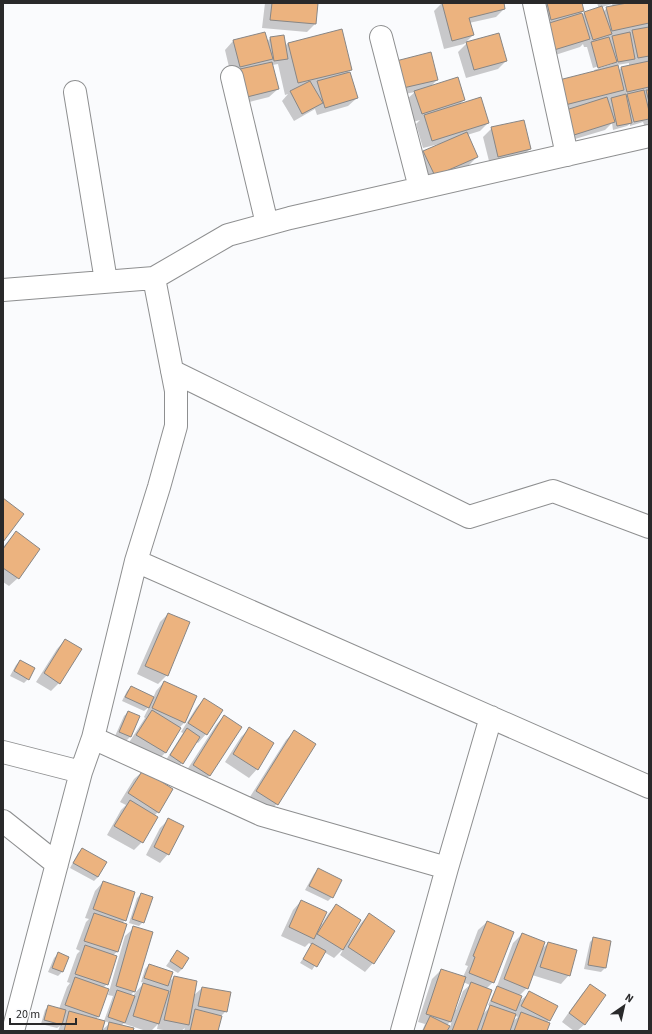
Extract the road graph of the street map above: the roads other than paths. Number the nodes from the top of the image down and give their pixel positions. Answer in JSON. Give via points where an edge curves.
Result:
{"nodes":[{"id":1,"x":534,"y":3,"type":"edge"},
{"id":2,"x":381,"y":37,"type":"dead end"},
{"id":3,"x":232,"y":77,"type":"dead end"},
{"id":4,"x":75,"y":92,"type":"dead end"},
{"id":5,"x":649,"y":136,"type":"edge"},
{"id":6,"x":567,"y":155,"type":"junction"},
{"id":7,"x":420,"y":188,"type":"junction"},
{"id":8,"x":267,"y":224,"type":"junction"},
{"id":9,"x":154,"y":278,"type":"junction"},
{"id":10,"x":106,"y":281,"type":"junction"},
{"id":11,"x":3,"y":290,"type":"edge"},
{"id":12,"x":172,"y":371,"type":"junction"},
{"id":13,"x":649,"y":526,"type":"edge"},
{"id":14,"x":136,"y":561,"type":"junction"},
{"id":15,"x":491,"y":717,"type":"junction"},
{"id":16,"x":93,"y":738,"type":"junction"},
{"id":17,"x":3,"y":752,"type":"edge"},
{"id":18,"x":81,"y":772,"type":"junction"},
{"id":19,"x":649,"y":787,"type":"edge"},
{"id":20,"x":3,"y":821,"type":"edge"},
{"id":21,"x":57,"y":864,"type":"junction"},
{"id":22,"x":447,"y":868,"type":"junction"},
{"id":23,"x":13,"y":1031,"type":"edge"},
{"id":24,"x":402,"y":1031,"type":"edge"}],
"edges":[{"from":1,"to":6,"type":"street"},
{"from":2,"to":7,"type":"street"},
{"from":3,"to":8,"type":"street"},
{"from":4,"to":10,"type":"street"},
{"from":5,"to":6,"type":"street"},
{"from":6,"to":7,"type":"street"},
{"from":7,"to":8,"type":"street"},
{"from":8,"to":9,"type":"street","via":[[228,235]]},
{"from":9,"to":10,"type":"street"},
{"from":9,"to":12,"type":"street"},
{"from":10,"to":11,"type":"street"},
{"from":12,"to":13,"type":"street","via":[[469,517],[553,492]]},
{"from":12,"to":14,"type":"street","via":[[176,391],[176,426]]},
{"from":14,"to":15,"type":"street"},
{"from":14,"to":16,"type":"street"},
{"from":15,"to":19,"type":"street"},
{"from":15,"to":22,"type":"street"},
{"from":16,"to":18,"type":"street"},
{"from":16,"to":22,"type":"street","via":[[262,815]]},
{"from":17,"to":18,"type":"street"},
{"from":18,"to":21,"type":"street"},
{"from":20,"to":21,"type":"street"},
{"from":21,"to":23,"type":"street"},
{"from":22,"to":24,"type":"street"}]}
